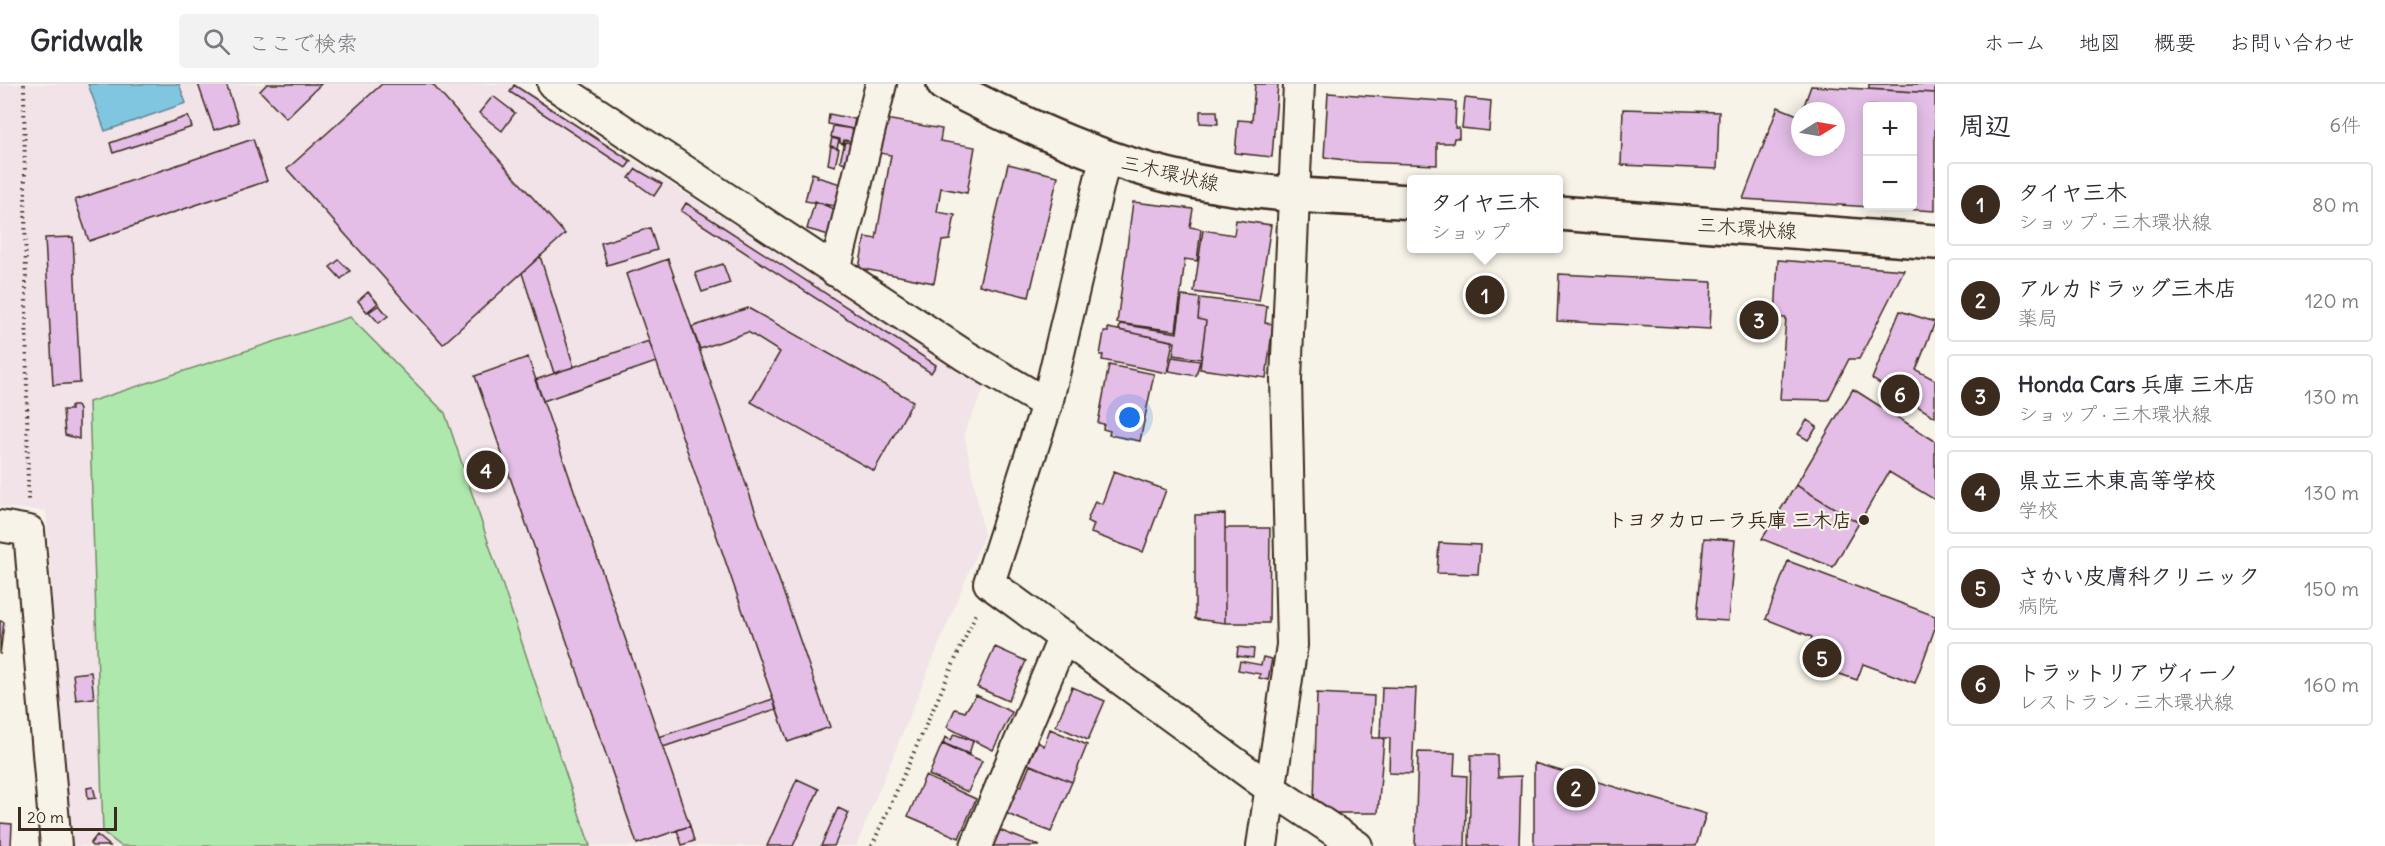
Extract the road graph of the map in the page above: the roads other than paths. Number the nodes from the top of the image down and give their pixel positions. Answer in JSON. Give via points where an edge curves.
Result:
{"nodes":[{"id":1,"x":553,"y":84,"type":"edge"},
{"id":2,"x":881,"y":84,"type":"edge"},
{"id":3,"x":944,"y":84,"type":"edge"},
{"id":4,"x":1299,"y":84,"type":"edge"},
{"id":5,"x":1105,"y":158,"type":"junction"},
{"id":6,"x":1294,"y":193,"type":"junction"},
{"id":7,"x":1407,"y":202,"type":"edge"},
{"id":8,"x":1563,"y":213,"type":"edge"},
{"id":9,"x":1935,"y":242,"type":"edge"},
{"id":10,"x":835,"y":270,"type":"junction"},
{"id":11,"x":1047,"y":404,"type":"junction"},
{"id":12,"x":14,"y":528,"type":"edge"},
{"id":13,"x":1064,"y":636,"type":"junction"},
{"id":14,"x":1271,"y":789,"type":"junction"},
{"id":15,"x":56,"y":846,"type":"edge"},
{"id":16,"x":976,"y":846,"type":"edge"},
{"id":17,"x":1262,"y":846,"type":"edge"},
{"id":18,"x":1357,"y":846,"type":"edge"}],
"edges":[{"from":1,"to":10,"type":"street"},
{"from":2,"to":10,"type":"street"},
{"from":3,"to":5,"type":"main road","name":"三木環状線"},
{"from":4,"to":6,"type":"street"},
{"from":5,"to":6,"type":"main road","name":"三木環状線","via":[[1198,182]]},
{"from":5,"to":11,"type":"street"},
{"from":6,"to":7,"type":"main road","name":"三木環状線"},
{"from":6,"to":14,"type":"street","via":[[1286,379],[1292,645]]},
{"from":8,"to":9,"type":"main road","name":"三木環状線"},
{"from":10,"to":11,"type":"street"},
{"from":11,"to":13,"type":"street","via":[[989,583]]},
{"from":12,"to":15,"type":"street"},
{"from":13,"to":14,"type":"street"},
{"from":13,"to":16,"type":"street"},
{"from":14,"to":17,"type":"street"},
{"from":14,"to":18,"type":"street"}]}
